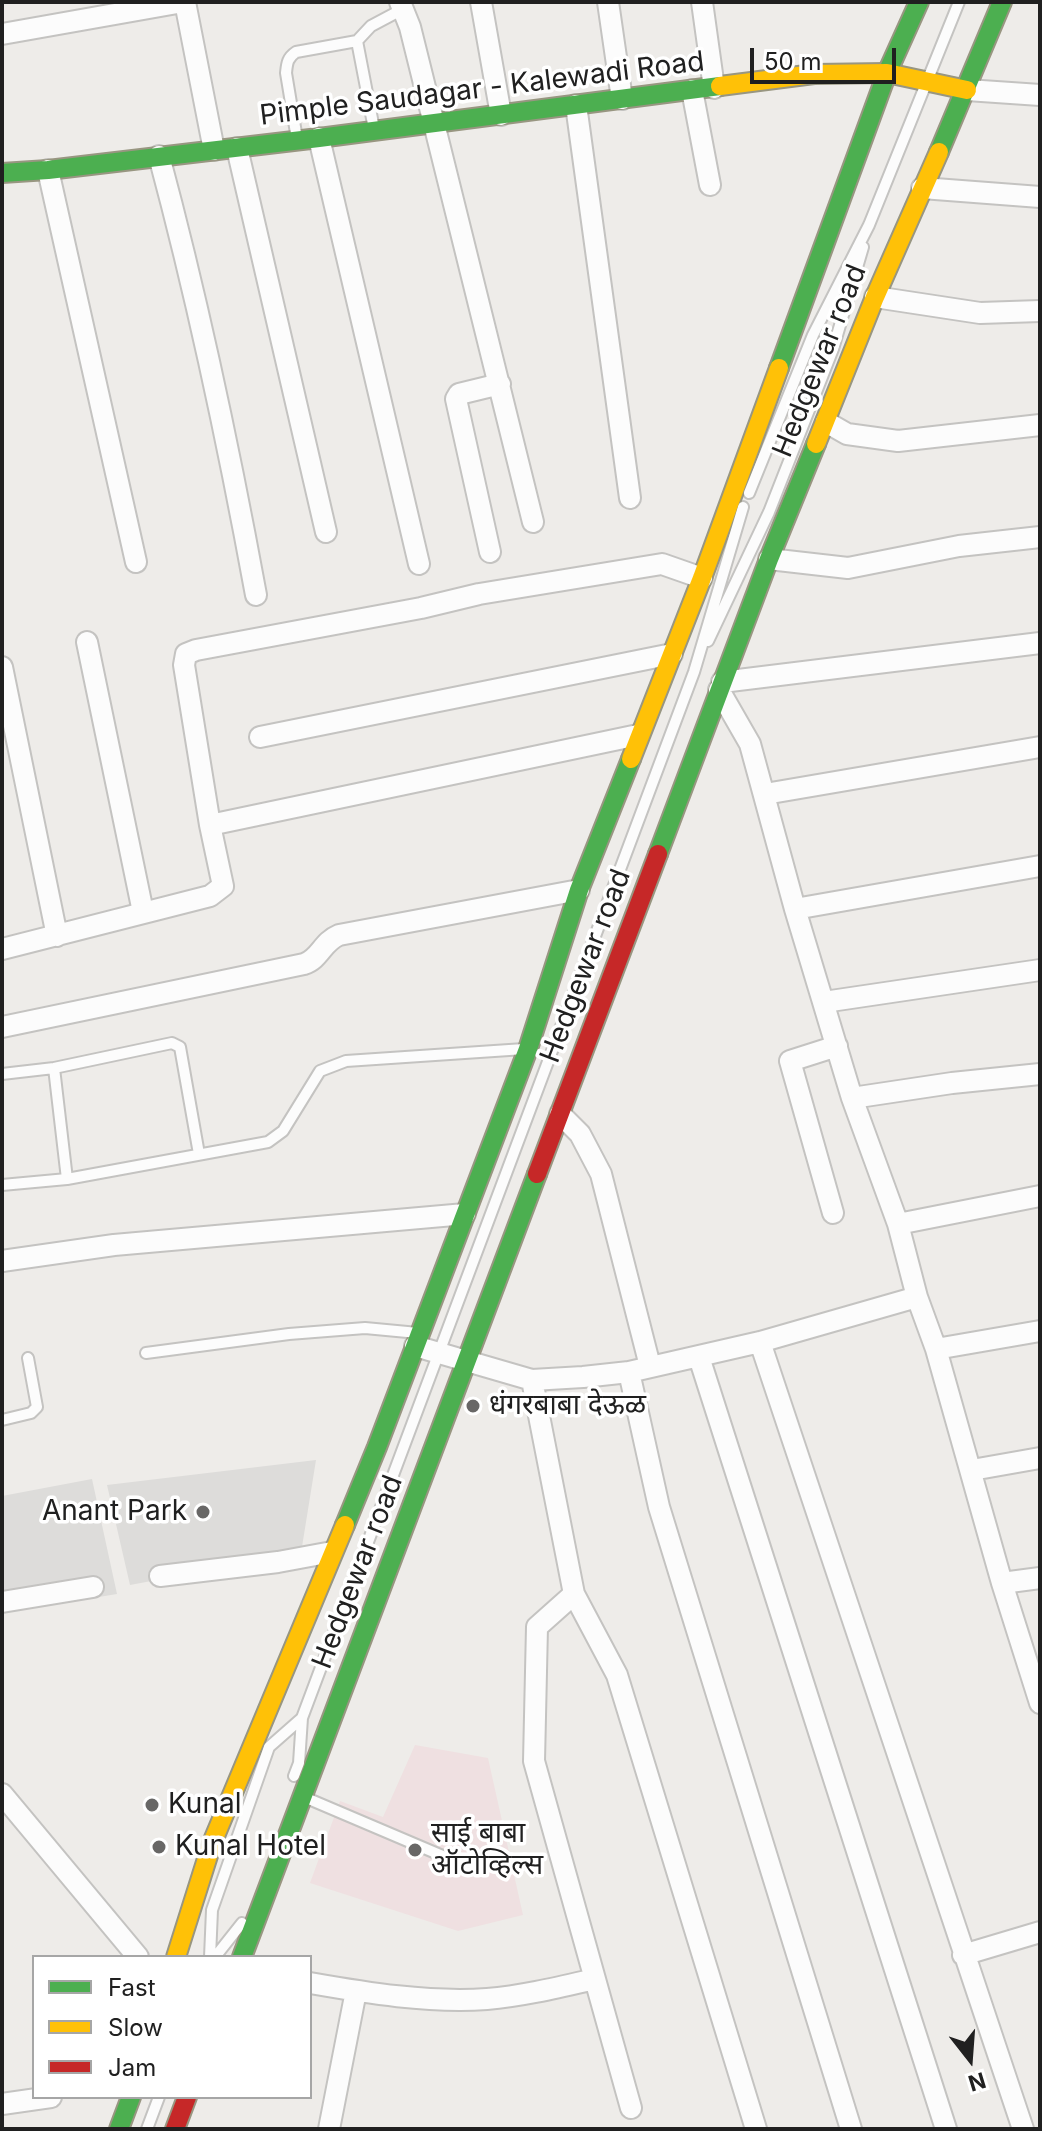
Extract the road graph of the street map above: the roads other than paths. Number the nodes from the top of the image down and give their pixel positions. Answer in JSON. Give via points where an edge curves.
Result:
{"nodes":[{"id":1,"x":184,"y":2,"type":"edge"},
{"id":2,"x":481,"y":2,"type":"edge"},
{"id":3,"x":608,"y":2,"type":"edge"},
{"id":4,"x":702,"y":2,"type":"edge"},
{"id":5,"x":919,"y":2,"type":"edge"},
{"id":6,"x":959,"y":2,"type":"edge"},
{"id":7,"x":1002,"y":2,"type":"edge"},
{"id":8,"x":402,"y":5,"type":"edge"},
{"id":9,"x":2,"y":34,"type":"edge"},
{"id":10,"x":357,"y":41,"type":"junction"},
{"id":11,"x":887,"y":73,"type":"junction"},
{"id":12,"x":928,"y":81,"type":"junction"},
{"id":13,"x":714,"y":88,"type":"junction"},
{"id":14,"x":692,"y":90,"type":"junction"},
{"id":15,"x":967,"y":90,"type":"junction"},
{"id":16,"x":1040,"y":95,"type":"edge"},
{"id":17,"x":622,"y":99,"type":"junction"},
{"id":18,"x":576,"y":105,"type":"junction"},
{"id":19,"x":501,"y":115,"type":"junction"},
{"id":20,"x":434,"y":124,"type":"junction"},
{"id":21,"x":375,"y":131,"type":"junction"},
{"id":22,"x":319,"y":138,"type":"junction"},
{"id":23,"x":297,"y":140,"type":"junction"},
{"id":24,"x":237,"y":148,"type":"junction"},
{"id":25,"x":214,"y":150,"type":"junction"},
{"id":26,"x":159,"y":156,"type":"junction"},
{"id":27,"x":3,"y":169,"type":"edge"},
{"id":28,"x":48,"y":170,"type":"junction"},
{"id":29,"x":710,"y":185,"type":"dead end"},
{"id":30,"x":922,"y":188,"type":"junction"},
{"id":31,"x":1040,"y":197,"type":"edge"},
{"id":32,"x":869,"y":225,"type":"junction"},
{"id":33,"x":875,"y":297,"type":"junction"},
{"id":34,"x":1040,"y":311,"type":"edge"},
{"id":35,"x":500,"y":384,"type":"junction"},
{"id":36,"x":826,"y":422,"type":"junction"},
{"id":37,"x":1040,"y":425,"type":"edge"},
{"id":38,"x":630,"y":498,"type":"dead end"},
{"id":39,"x":533,"y":522,"type":"dead end"},
{"id":40,"x":326,"y":532,"type":"dead end"},
{"id":41,"x":1040,"y":537,"type":"edge"},
{"id":42,"x":490,"y":552,"type":"dead end"},
{"id":43,"x":769,"y":559,"type":"junction"},
{"id":44,"x":136,"y":562,"type":"dead end"},
{"id":45,"x":419,"y":564,"type":"dead end"},
{"id":46,"x":702,"y":578,"type":"junction"},
{"id":47,"x":256,"y":595,"type":"dead end"},
{"id":48,"x":87,"y":642,"type":"dead end"},
{"id":49,"x":1040,"y":643,"type":"edge"},
{"id":50,"x":672,"y":654,"type":"junction"},
{"id":51,"x":2,"y":667,"type":"edge"},
{"id":52,"x":694,"y":672,"type":"junction"},
{"id":53,"x":721,"y":686,"type":"junction"},
{"id":54,"x":638,"y":735,"type":"junction"},
{"id":55,"x":260,"y":737,"type":"dead end"},
{"id":56,"x":1040,"y":747,"type":"edge"},
{"id":57,"x":765,"y":794,"type":"junction"},
{"id":58,"x":210,"y":825,"type":"junction"},
{"id":59,"x":1040,"y":866,"type":"edge"},
{"id":60,"x":579,"y":890,"type":"junction"},
{"id":61,"x":795,"y":909,"type":"junction"},
{"id":62,"x":143,"y":912,"type":"junction"},
{"id":63,"x":57,"y":936,"type":"junction"},
{"id":64,"x":2,"y":949,"type":"edge"},
{"id":65,"x":1040,"y":970,"type":"edge"},
{"id":66,"x":824,"y":1002,"type":"junction"},
{"id":67,"x":2,"y":1027,"type":"edge"},
{"id":68,"x":837,"y":1046,"type":"junction"},
{"id":69,"x":528,"y":1049,"type":"junction"},
{"id":70,"x":54,"y":1068,"type":"junction"},
{"id":71,"x":2,"y":1074,"type":"edge"},
{"id":72,"x":1040,"y":1074,"type":"edge"},
{"id":73,"x":852,"y":1098,"type":"junction"},
{"id":74,"x":560,"y":1114,"type":"junction"},
{"id":75,"x":199,"y":1154,"type":"junction"},
{"id":76,"x":67,"y":1179,"type":"junction"},
{"id":77,"x":2,"y":1185,"type":"edge"},
{"id":78,"x":1040,"y":1196,"type":"edge"},
{"id":79,"x":833,"y":1213,"type":"dead end"},
{"id":80,"x":465,"y":1214,"type":"junction"},
{"id":81,"x":898,"y":1224,"type":"junction"},
{"id":82,"x":2,"y":1261,"type":"edge"},
{"id":83,"x":917,"y":1297,"type":"junction"},
{"id":84,"x":1040,"y":1331,"type":"edge"},
{"id":85,"x":418,"y":1340,"type":"junction"},
{"id":86,"x":760,"y":1342,"type":"junction"},
{"id":87,"x":936,"y":1349,"type":"junction"},
{"id":88,"x":146,"y":1353,"type":"dead end"},
{"id":89,"x":440,"y":1354,"type":"junction"},
{"id":90,"x":699,"y":1357,"type":"junction"},
{"id":91,"x":28,"y":1358,"type":"dead end"},
{"id":92,"x":468,"y":1363,"type":"junction"},
{"id":93,"x":650,"y":1366,"type":"junction"},
{"id":94,"x":629,"y":1372,"type":"junction"},
{"id":95,"x":532,"y":1380,"type":"junction"},
{"id":96,"x":2,"y":1420,"type":"edge"},
{"id":97,"x":1040,"y":1458,"type":"edge"},
{"id":98,"x":972,"y":1470,"type":"junction"},
{"id":99,"x":332,"y":1552,"type":"junction"},
{"id":100,"x":160,"y":1576,"type":"dead end"},
{"id":101,"x":1040,"y":1578,"type":"edge"},
{"id":102,"x":1002,"y":1583,"type":"junction"},
{"id":103,"x":93,"y":1587,"type":"dead end"},
{"id":104,"x":574,"y":1594,"type":"junction"},
{"id":105,"x":2,"y":1602,"type":"edge"},
{"id":106,"x":1040,"y":1634,"type":"edge"},
{"id":107,"x":1018,"y":1637,"type":"junction"},
{"id":108,"x":1040,"y":1703,"type":"edge"},
{"id":109,"x":302,"y":1718,"type":"junction"},
{"id":110,"x":2,"y":1794,"type":"edge"},
{"id":111,"x":296,"y":1794,"type":"junction"},
{"id":112,"x":471,"y":1868,"type":"dead end"},
{"id":113,"x":259,"y":1878,"type":"dead end"},
{"id":114,"x":1040,"y":1932,"type":"edge"},
{"id":115,"x":136,"y":1955,"type":"edge"},
{"id":116,"x":177,"y":1955,"type":"edge"},
{"id":117,"x":212,"y":1955,"type":"edge"},
{"id":118,"x":214,"y":1955,"type":"edge"},
{"id":119,"x":243,"y":1955,"type":"edge"},
{"id":120,"x":963,"y":1955,"type":"junction"},
{"id":121,"x":595,"y":1979,"type":"junction"},
{"id":122,"x":312,"y":1983,"type":"edge"},
{"id":123,"x":356,"y":1991,"type":"junction"},
{"id":124,"x":37,"y":2099,"type":"edge"},
{"id":125,"x":130,"y":2099,"type":"edge"},
{"id":126,"x":158,"y":2099,"type":"edge"},
{"id":127,"x":186,"y":2099,"type":"edge"},
{"id":128,"x":2,"y":2104,"type":"edge"},
{"id":129,"x":631,"y":2108,"type":"dead end"},
{"id":130,"x":119,"y":2129,"type":"edge"},
{"id":131,"x":147,"y":2129,"type":"edge"},
{"id":132,"x":175,"y":2129,"type":"edge"},
{"id":133,"x":329,"y":2129,"type":"edge"},
{"id":134,"x":756,"y":2129,"type":"edge"},
{"id":135,"x":851,"y":2129,"type":"edge"},
{"id":136,"x":946,"y":2129,"type":"edge"},
{"id":137,"x":1023,"y":2129,"type":"edge"}],
"edges":[{"from":1,"to":9,"type":"street"},
{"from":1,"to":25,"type":"street"},
{"from":2,"to":19,"type":"street"},
{"from":3,"to":17,"type":"street"},
{"from":4,"to":13,"type":"street"},
{"from":5,"to":11,"type":"main road","name":"Hedgewar road"},
{"from":6,"to":12,"type":"lane"},
{"from":7,"to":15,"type":"main road","name":"Hedgewar road"},
{"from":8,"to":10,"type":"lane"},
{"from":8,"to":20,"type":"street"},
{"from":10,"to":21,"type":"lane"},
{"from":10,"to":23,"type":"lane","via":[[290,56],[286,73]]},
{"from":11,"to":12,"type":"main road","name":"Pimple Saudagar - Kalewadi Road"},
{"from":11,"to":13,"type":"main road","name":"Pimple Saudagar - Kalewadi Road","via":[[814,74]]},
{"from":11,"to":46,"type":"main road","name":"Hedgewar road"},
{"from":12,"to":15,"type":"main road","name":"Pimple Saudagar - Kalewadi Road"},
{"from":12,"to":32,"type":"lane"},
{"from":13,"to":14,"type":"main road","name":"Pimple Saudagar - Kalewadi Road"},
{"from":14,"to":17,"type":"main road","name":"Pimple Saudagar - Kalewadi Road"},
{"from":14,"to":29,"type":"street"},
{"from":15,"to":16,"type":"street"},
{"from":15,"to":30,"type":"main road","name":"Hedgewar road"},
{"from":17,"to":18,"type":"main road","name":"Pimple Saudagar - Kalewadi Road"},
{"from":18,"to":19,"type":"main road","name":"Pimple Saudagar - Kalewadi Road"},
{"from":18,"to":38,"type":"street"},
{"from":19,"to":20,"type":"main road","name":"Pimple Saudagar - Kalewadi Road"},
{"from":20,"to":21,"type":"main road","name":"Pimple Saudagar - Kalewadi Road"},
{"from":20,"to":35,"type":"street"},
{"from":21,"to":22,"type":"main road","name":"Pimple Saudagar - Kalewadi Road"},
{"from":22,"to":23,"type":"main road","name":"Pimple Saudagar - Kalewadi Road"},
{"from":22,"to":45,"type":"street"},
{"from":23,"to":24,"type":"main road","name":"Pimple Saudagar - Kalewadi Road"},
{"from":24,"to":25,"type":"main road","name":"Pimple Saudagar - Kalewadi Road"},
{"from":24,"to":40,"type":"street"},
{"from":25,"to":26,"type":"main road","name":"Pimple Saudagar - Kalewadi Road"},
{"from":26,"to":28,"type":"main road","name":"Pimple Saudagar - Kalewadi Road"},
{"from":26,"to":47,"type":"street","via":[[216,389]]},
{"from":27,"to":28,"type":"main road","name":"Pimple Saudagar - Kalewadi Road"},
{"from":28,"to":44,"type":"street"},
{"from":30,"to":31,"type":"street"},
{"from":30,"to":33,"type":"main road","name":"Hedgewar road"},
{"from":32,"to":52,"type":"lane","via":[[833,349],[769,512]]},
{"from":32,"to":52,"type":"lane","via":[[813,335],[743,506]]},
{"from":33,"to":34,"type":"street","via":[[980,313]]},
{"from":33,"to":36,"type":"main road","name":"Hedgewar road"},
{"from":35,"to":39,"type":"street"},
{"from":35,"to":42,"type":"street","via":[[456,399]]},
{"from":36,"to":37,"type":"street","via":[[847,434],[898,441]]},
{"from":36,"to":43,"type":"main road","name":"Hedgewar road"},
{"from":41,"to":43,"type":"street","via":[[959,546],[848,568]]},
{"from":43,"to":53,"type":"main road","name":"Hedgewar road"},
{"from":46,"to":50,"type":"main road","name":"Hedgewar road"},
{"from":46,"to":58,"type":"street","via":[[662,564],[479,594],[186,654]]},
{"from":48,"to":62,"type":"street"},
{"from":49,"to":53,"type":"street"},
{"from":50,"to":54,"type":"main road","name":"Hedgewar road"},
{"from":50,"to":55,"type":"street"},
{"from":51,"to":63,"type":"street"},
{"from":52,"to":89,"type":"lane"},
{"from":53,"to":57,"type":"street","via":[[750,744]]},
{"from":53,"to":74,"type":"main road","name":"Hedgewar road"},
{"from":54,"to":58,"type":"street"},
{"from":54,"to":60,"type":"main road","name":"Hedgewar road"},
{"from":56,"to":57,"type":"street"},
{"from":57,"to":61,"type":"street"},
{"from":58,"to":62,"type":"street","via":[[223,886],[210,896]]},
{"from":59,"to":61,"type":"street"},
{"from":60,"to":67,"type":"street","via":[[339,935],[304,964]]},
{"from":60,"to":69,"type":"main road","name":"Hedgewar road"},
{"from":61,"to":66,"type":"street"},
{"from":62,"to":63,"type":"street"},
{"from":63,"to":64,"type":"street"},
{"from":65,"to":66,"type":"street"},
{"from":66,"to":68,"type":"street"},
{"from":68,"to":73,"type":"street"},
{"from":68,"to":79,"type":"street","via":[[790,1061]]},
{"from":69,"to":75,"type":"lane","via":[[333,1065],[320,1071],[283,1131],[268,1142]]},
{"from":69,"to":80,"type":"main road","name":"Hedgewar road"},
{"from":70,"to":71,"type":"lane"},
{"from":70,"to":75,"type":"lane","via":[[172,1043],[180,1047]]},
{"from":70,"to":76,"type":"lane"},
{"from":72,"to":73,"type":"street"},
{"from":73,"to":81,"type":"street"},
{"from":74,"to":92,"type":"main road","name":"Hedgewar road"},
{"from":74,"to":93,"type":"street","via":[[580,1134],[601,1174]]},
{"from":75,"to":76,"type":"lane"},
{"from":76,"to":77,"type":"lane"},
{"from":78,"to":81,"type":"street"},
{"from":80,"to":82,"type":"street","via":[[114,1245]]},
{"from":80,"to":85,"type":"main road","name":"Hedgewar road"},
{"from":81,"to":83,"type":"street"},
{"from":83,"to":86,"type":"street"},
{"from":83,"to":87,"type":"street"},
{"from":84,"to":87,"type":"street"},
{"from":85,"to":88,"type":"lane","via":[[365,1328]]},
{"from":85,"to":89,"type":"street"},
{"from":85,"to":99,"type":"main road","name":"Hedgewar road"},
{"from":86,"to":90,"type":"street"},
{"from":86,"to":120,"type":"street"},
{"from":87,"to":98,"type":"street"},
{"from":89,"to":92,"type":"street"},
{"from":89,"to":109,"type":"lane"},
{"from":90,"to":93,"type":"street"},
{"from":90,"to":136,"type":"street"},
{"from":91,"to":96,"type":"lane","via":[[37,1407]]},
{"from":92,"to":95,"type":"street"},
{"from":92,"to":111,"type":"main road","name":"Hedgewar road"},
{"from":93,"to":94,"type":"street"},
{"from":94,"to":95,"type":"street"},
{"from":94,"to":135,"type":"street","via":[[659,1507]]},
{"from":95,"to":104,"type":"street"},
{"from":97,"to":98,"type":"street"},
{"from":98,"to":102,"type":"street"},
{"from":99,"to":100,"type":"street"},
{"from":99,"to":116,"type":"main road","name":"Hedgewar road","via":[[212,1843]]},
{"from":101,"to":102,"type":"street"},
{"from":102,"to":107,"type":"street"},
{"from":103,"to":105,"type":"street"},
{"from":104,"to":121,"type":"street","via":[[537,1627],[534,1761]]},
{"from":104,"to":134,"type":"street","via":[[617,1675]]},
{"from":106,"to":107,"type":"street"},
{"from":107,"to":108,"type":"street"},
{"from":109,"to":111,"type":"lane"},
{"from":109,"to":117,"type":"lane","via":[[269,1747],[212,1910]]},
{"from":110,"to":115,"type":"street"},
{"from":111,"to":112,"type":"lane"},
{"from":111,"to":119,"type":"main road","name":"Hedgewar road"},
{"from":113,"to":118,"type":"lane","via":[[244,1921]]},
{"from":114,"to":120,"type":"street"},
{"from":120,"to":137,"type":"street"},
{"from":121,"to":123,"type":"street","via":[[487,1999]]},
{"from":121,"to":129,"type":"street"},
{"from":122,"to":123,"type":"street"},
{"from":123,"to":133,"type":"street"},
{"from":124,"to":128,"type":"street"},
{"from":125,"to":130,"type":"main road"},
{"from":126,"to":131,"type":"lane"},
{"from":127,"to":132,"type":"main road"}]}
